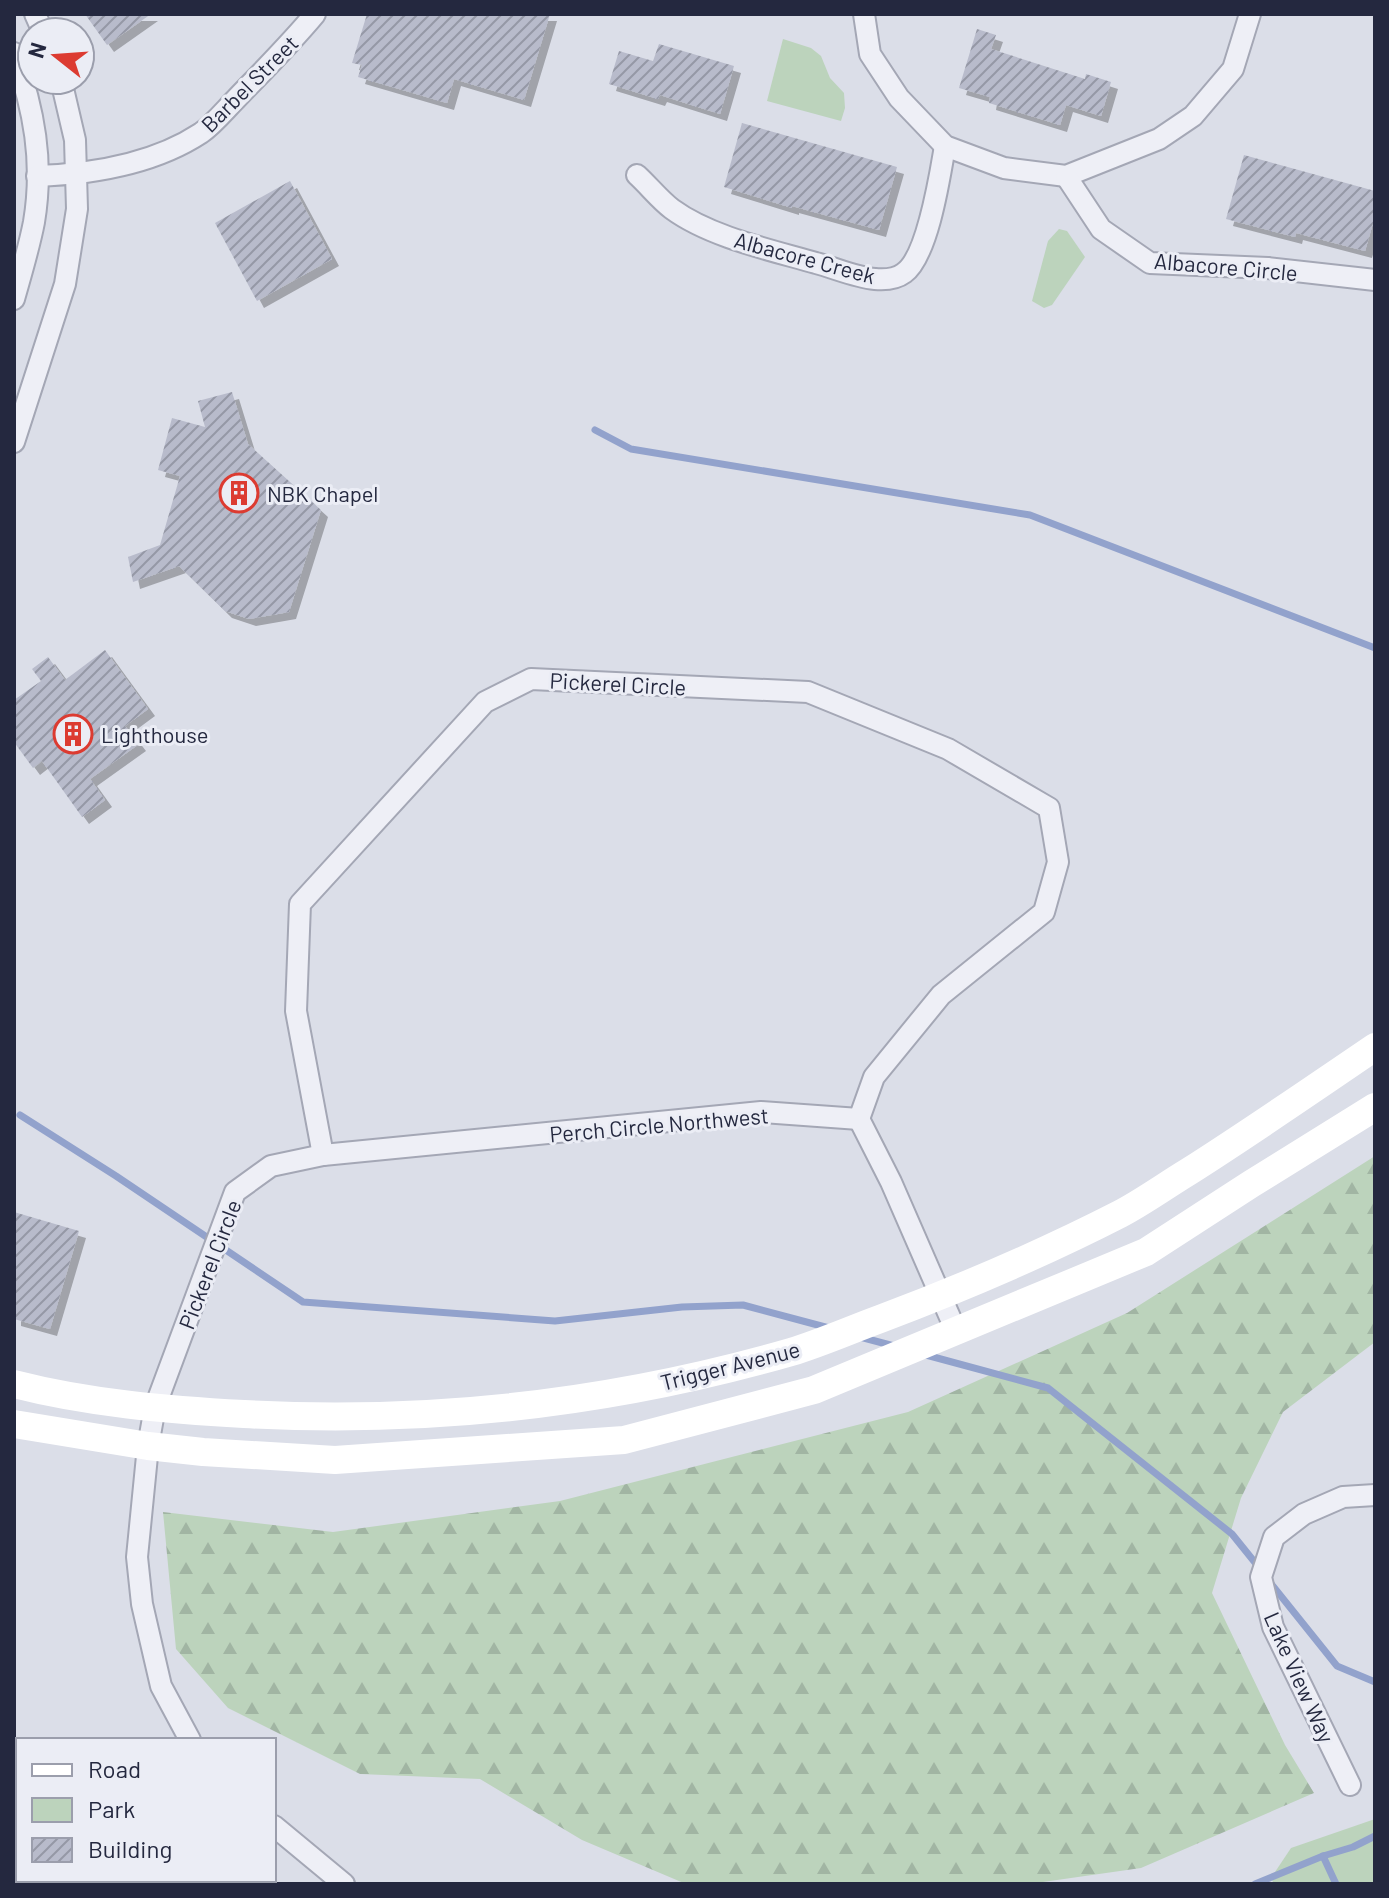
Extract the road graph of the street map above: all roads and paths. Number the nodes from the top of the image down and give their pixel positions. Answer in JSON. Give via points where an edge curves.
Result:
{"nodes":[{"id":1,"x":315,"y":14,"type":"edge"},
{"id":2,"x":864,"y":14,"type":"edge"},
{"id":3,"x":1250,"y":14,"type":"edge"},
{"id":4,"x":14,"y":53,"type":"edge"},
{"id":5,"x":65,"y":96,"type":"edge"},
{"id":6,"x":945,"y":146,"type":"junction"},
{"id":7,"x":76,"y":174,"type":"junction"},
{"id":8,"x":637,"y":175,"type":"dead end"},
{"id":9,"x":37,"y":176,"type":"junction"},
{"id":10,"x":1066,"y":176,"type":"junction"},
{"id":11,"x":1375,"y":280,"type":"edge"},
{"id":12,"x":14,"y":299,"type":"edge"},
{"id":13,"x":14,"y":442,"type":"edge"},
{"id":14,"x":1375,"y":1047,"type":"edge"},
{"id":15,"x":1375,"y":1107,"type":"edge"},
{"id":16,"x":859,"y":1119,"type":"junction"},
{"id":17,"x":323,"y":1155,"type":"junction"},
{"id":18,"x":939,"y":1296,"type":"junction"},
{"id":19,"x":956,"y":1331,"type":"junction"},
{"id":20,"x":14,"y":1384,"type":"edge"},
{"id":21,"x":155,"y":1407,"type":"junction"},
{"id":22,"x":14,"y":1424,"type":"edge"},
{"id":23,"x":148,"y":1446,"type":"junction"},
{"id":24,"x":1375,"y":1495,"type":"edge"},
{"id":25,"x":189,"y":1738,"type":"edge"},
{"id":26,"x":1350,"y":1785,"type":"dead end"},
{"id":27,"x":276,"y":1828,"type":"edge"},
{"id":28,"x":344,"y":1884,"type":"edge"}],
"edges":[{"from":1,"to":7,"type":"street","name":"Barbel Street","via":[[203,131],[174,148]]},
{"from":2,"to":6,"type":"street","via":[[870,54],[899,98]]},
{"from":3,"to":10,"type":"street","via":[[1233,69],[1193,116],[1159,139]]},
{"from":4,"to":9,"type":"street","via":[[30,99]]},
{"from":5,"to":7,"type":"street"},
{"from":6,"to":8,"type":"street","name":"Albacore Creek","via":[[916,260],[907,271],[885,279],[709,230],[672,209]]},
{"from":6,"to":10,"type":"street","via":[[1004,168]]},
{"from":7,"to":9,"type":"street","name":"Barbel Street"},
{"from":7,"to":13,"type":"street","via":[[77,209],[65,284]]},
{"from":9,"to":12,"type":"street","via":[[34,221]]},
{"from":10,"to":11,"type":"street","name":"Albacore Circle","via":[[1101,229],[1150,263]]},
{"from":14,"to":18,"type":"main road","name":"Trigger Avenue","via":[[1124,1212]]},
{"from":15,"to":19,"type":"main road","name":"Trigger Avenue","via":[[1146,1252]]},
{"from":16,"to":17,"type":"street","name":"Perch Circle Northwest","via":[[761,1112]]},
{"from":16,"to":17,"type":"street","name":"Pickerel Circle","via":[[874,1077],[941,995],[1044,912],[1058,862],[1049,808],[948,749],[808,692],[531,679],[485,702],[300,904],[296,1011]]},
{"from":16,"to":18,"type":"street"},
{"from":17,"to":21,"type":"street","name":"Pickerel Circle","via":[[271,1166],[235,1192]]},
{"from":18,"to":19,"type":"street"},
{"from":18,"to":21,"type":"main road","name":"Trigger Avenue","via":[[794,1351],[595,1396],[456,1413],[314,1418]]},
{"from":19,"to":23,"type":"main road","name":"Trigger Avenue","via":[[814,1390],[624,1440],[335,1460]]},
{"from":20,"to":21,"type":"main road","name":"Trigger Avenue"},
{"from":21,"to":23,"type":"street","name":"Pickerel Circle"},
{"from":22,"to":23,"type":"main road","name":"Trigger Avenue"},
{"from":23,"to":25,"type":"street","name":"Pickerel Circle","via":[[137,1557],[142,1604],[161,1686]]},
{"from":24,"to":26,"type":"street","name":"Lake View Way","via":[[1343,1497],[1304,1514],[1274,1537],[1261,1577],[1273,1627]]},
{"from":27,"to":28,"type":"street"}]}
